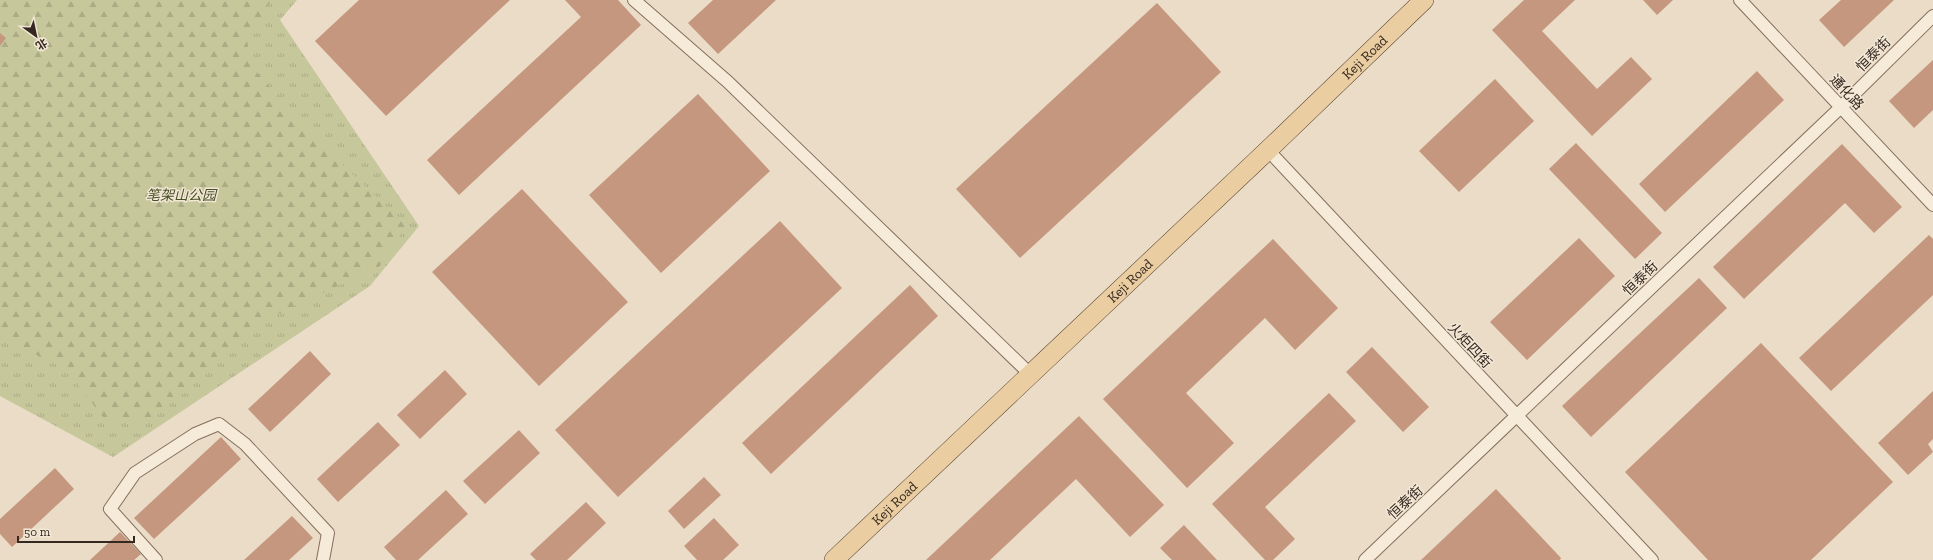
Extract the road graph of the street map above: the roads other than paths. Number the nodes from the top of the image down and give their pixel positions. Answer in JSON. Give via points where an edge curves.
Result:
{"nodes":[{"id":1,"x":634,"y":0,"type":"edge"},
{"id":2,"x":1424,"y":0,"type":"edge"},
{"id":3,"x":1740,"y":0,"type":"edge"},
{"id":4,"x":1933,"y":16,"type":"edge"},
{"id":5,"x":1841,"y":107,"type":"junction"},
{"id":6,"x":1268,"y":150,"type":"junction"},
{"id":7,"x":1933,"y":205,"type":"edge"},
{"id":8,"x":1030,"y":374,"type":"junction"},
{"id":9,"x":1516,"y":417,"type":"junction"},
{"id":10,"x":156,"y":560,"type":"edge"},
{"id":11,"x":323,"y":560,"type":"edge"},
{"id":12,"x":834,"y":560,"type":"edge"},
{"id":13,"x":1365,"y":560,"type":"edge"},
{"id":14,"x":1652,"y":560,"type":"edge"}],
"edges":[{"from":1,"to":8,"type":"street","via":[[728,82]]},
{"from":2,"to":6,"type":"main road","name":"Keji Road"},
{"from":3,"to":5,"type":"street","name":"通化路"},
{"from":4,"to":5,"type":"street","name":"恒泰街"},
{"from":5,"to":7,"type":"street","name":"通化路"},
{"from":5,"to":9,"type":"street","name":"恒泰街"},
{"from":6,"to":8,"type":"main road","name":"Keji Road"},
{"from":6,"to":9,"type":"street","name":"火炬四街"},
{"from":8,"to":12,"type":"main road","name":"Keji Road"},
{"from":9,"to":13,"type":"street","name":"恒泰街"},
{"from":9,"to":14,"type":"street","name":"火炬四街"},
{"from":10,"to":11,"type":"street","via":[[110,510],[135,473],[195,434],[219,424],[246,444],[328,533]]}]}
